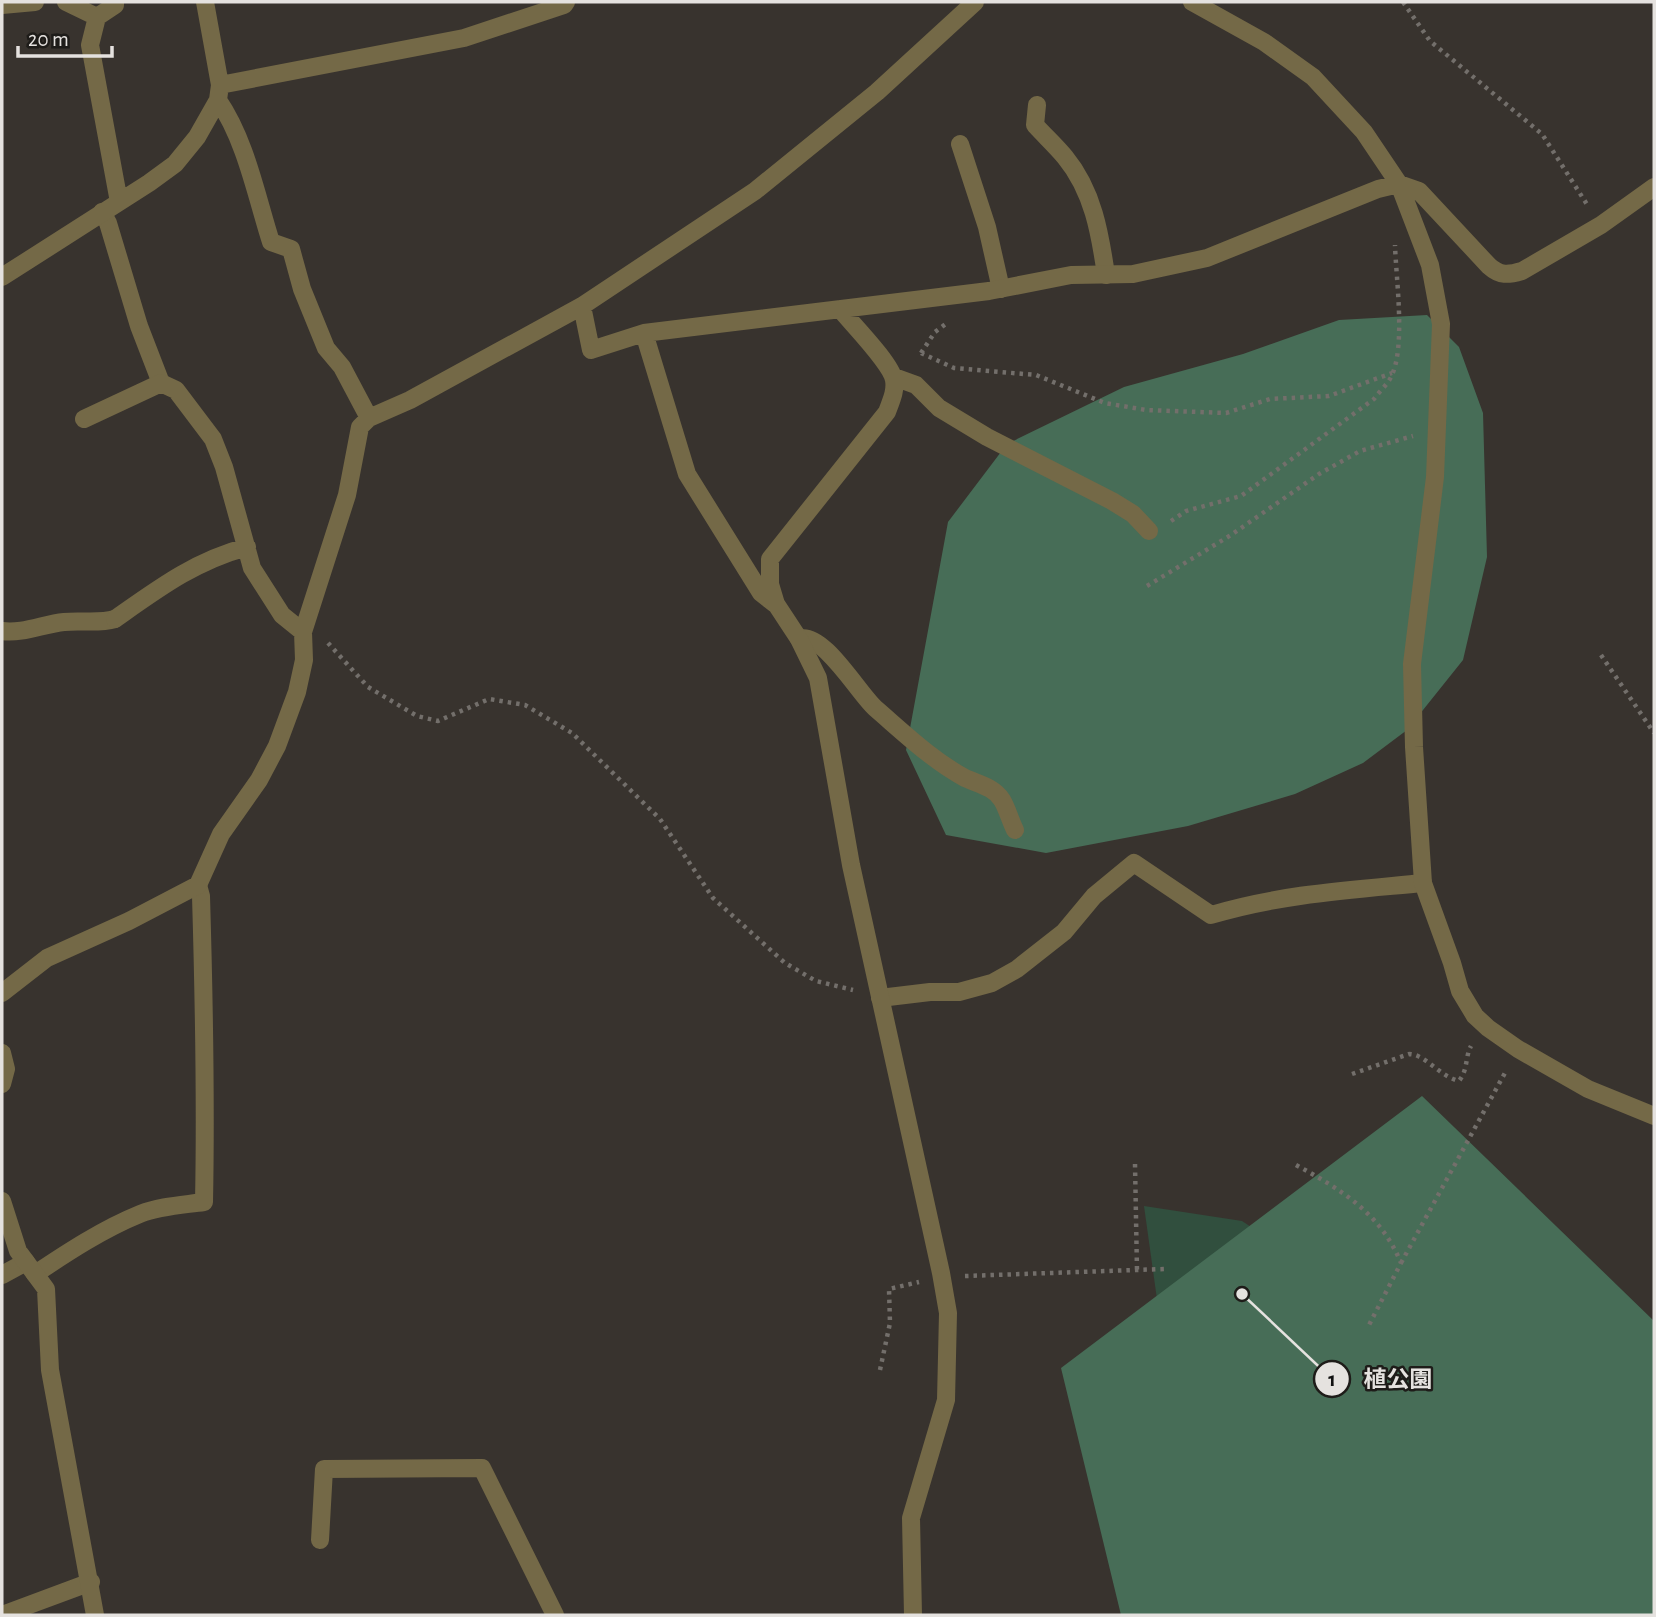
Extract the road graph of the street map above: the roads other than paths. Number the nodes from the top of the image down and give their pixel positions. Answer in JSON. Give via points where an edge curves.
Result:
{"nodes":[{"id":1,"x":35,"y":2,"type":"edge"},
{"id":2,"x":66,"y":2,"type":"edge"},
{"id":3,"x":115,"y":2,"type":"edge"},
{"id":4,"x":205,"y":2,"type":"edge"},
{"id":5,"x":566,"y":2,"type":"edge"},
{"id":6,"x":975,"y":2,"type":"edge"},
{"id":7,"x":1192,"y":2,"type":"edge"},
{"id":8,"x":2,"y":5,"type":"edge"},
{"id":9,"x":97,"y":17,"type":"junction"},
{"id":10,"x":219,"y":93,"type":"junction"},
{"id":11,"x":1037,"y":105,"type":"dead end"},
{"id":12,"x":960,"y":144,"type":"dead end"},
{"id":13,"x":1399,"y":184,"type":"junction"},
{"id":14,"x":1654,"y":187,"type":"edge"},
{"id":15,"x":119,"y":202,"type":"junction"},
{"id":16,"x":102,"y":212,"type":"junction"},
{"id":17,"x":3,"y":274,"type":"edge"},
{"id":18,"x":1107,"y":275,"type":"junction"},
{"id":19,"x":1001,"y":289,"type":"junction"},
{"id":20,"x":582,"y":306,"type":"junction"},
{"id":21,"x":840,"y":309,"type":"junction"},
{"id":22,"x":644,"y":334,"type":"junction"},
{"id":23,"x":894,"y":377,"type":"junction"},
{"id":24,"x":161,"y":383,"type":"junction"},
{"id":25,"x":369,"y":418,"type":"junction"},
{"id":26,"x":84,"y":419,"type":"dead end"},
{"id":27,"x":1149,"y":531,"type":"dead end"},
{"id":28,"x":247,"y":547,"type":"junction"},
{"id":29,"x":776,"y":604,"type":"junction"},
{"id":30,"x":305,"y":626,"type":"junction"},
{"id":31,"x":2,"y":631,"type":"edge"},
{"id":32,"x":799,"y":639,"type":"junction"},
{"id":33,"x":1014,"y":830,"type":"dead end"},
{"id":34,"x":1423,"y":883,"type":"junction"},
{"id":35,"x":198,"y":885,"type":"junction"},
{"id":36,"x":2,"y":993,"type":"edge"},
{"id":37,"x":879,"y":994,"type":"junction"},
{"id":38,"x":2,"y":1053,"type":"edge"},
{"id":39,"x":2,"y":1084,"type":"edge"},
{"id":40,"x":1654,"y":1116,"type":"edge"},
{"id":41,"x":2,"y":1201,"type":"edge"},
{"id":42,"x":31,"y":1268,"type":"junction"},
{"id":43,"x":2,"y":1275,"type":"edge"},
{"id":44,"x":320,"y":1541,"type":"dead end"},
{"id":45,"x":91,"y":1582,"type":"junction"},
{"id":46,"x":2,"y":1615,"type":"edge"},
{"id":47,"x":95,"y":1615,"type":"edge"},
{"id":48,"x":555,"y":1615,"type":"edge"},
{"id":49,"x":913,"y":1615,"type":"edge"}],
"edges":[{"from":1,"to":8,"type":"street"},
{"from":2,"to":9,"type":"street"},
{"from":3,"to":9,"type":"street"},
{"from":4,"to":10,"type":"street"},
{"from":5,"to":10,"type":"street","via":[[464,38]]},
{"from":6,"to":20,"type":"street","via":[[877,92],[755,191]]},
{"from":7,"to":13,"type":"street","via":[[1264,42],[1313,77],[1364,132]]},
{"from":9,"to":15,"type":"street","via":[[90,45]]},
{"from":10,"to":15,"type":"street","via":[[197,137],[175,163]]},
{"from":10,"to":25,"type":"street","via":[[271,242],[291,249],[326,348],[342,367]]},
{"from":11,"to":18,"type":"street","via":[[1035,125],[1067,159],[1095,213]]},
{"from":12,"to":19,"type":"street"},
{"from":13,"to":14,"type":"street","via":[[1419,191],[1498,274],[1522,271]]},
{"from":13,"to":18,"type":"street","via":[[1207,258]]},
{"from":13,"to":34,"type":"street","via":[[1430,265],[1441,324],[1435,477],[1412,664]]},
{"from":15,"to":16,"type":"street"},
{"from":16,"to":17,"type":"street"},
{"from":16,"to":24,"type":"street"},
{"from":18,"to":19,"type":"street","via":[[1071,275]]},
{"from":19,"to":21,"type":"street"},
{"from":20,"to":22,"type":"street","via":[[591,350]]},
{"from":20,"to":25,"type":"street"},
{"from":21,"to":22,"type":"street"},
{"from":21,"to":23,"type":"street"},
{"from":22,"to":29,"type":"street","via":[[687,474],[761,593]]},
{"from":23,"to":27,"type":"street","via":[[915,385],[939,408],[987,436],[1112,501]]},
{"from":23,"to":29,"type":"street","via":[[887,412],[770,559]]},
{"from":24,"to":26,"type":"street"},
{"from":24,"to":28,"type":"street","via":[[176,390],[213,439]]},
{"from":25,"to":30,"type":"street","via":[[360,427],[347,495]]},
{"from":28,"to":30,"type":"street","via":[[252,568],[282,615]]},
{"from":28,"to":31,"type":"street","via":[[175,577],[115,619]]},
{"from":29,"to":32,"type":"street"},
{"from":30,"to":35,"type":"street","via":[[297,692],[277,746],[221,834]]},
{"from":32,"to":33,"type":"street","via":[[813,640],[843,667],[867,701],[917,744],[965,778],[990,789],[1001,799]]},
{"from":32,"to":37,"type":"street","via":[[818,678]]},
{"from":34,"to":37,"type":"street","via":[[1295,895],[1211,915],[1134,863],[1094,897],[1064,932],[1017,970],[992,983],[959,992]]},
{"from":34,"to":40,"type":"street","via":[[1460,991],[1475,1016],[1518,1049],[1588,1089]]},
{"from":35,"to":36,"type":"street","via":[[47,958]]},
{"from":35,"to":42,"type":"street","via":[[206,1101],[204,1202],[140,1214]]},
{"from":37,"to":49,"type":"street","via":[[948,1313],[946,1401],[911,1518]]},
{"from":38,"to":39,"type":"street","via":[[6,1069]]},
{"from":41,"to":42,"type":"street","via":[[18,1251]]},
{"from":42,"to":43,"type":"street"},
{"from":42,"to":45,"type":"street","via":[[47,1289],[50,1370]]},
{"from":44,"to":48,"type":"street","via":[[324,1469],[482,1468]]},
{"from":45,"to":46,"type":"street"},
{"from":45,"to":47,"type":"street"}]}
